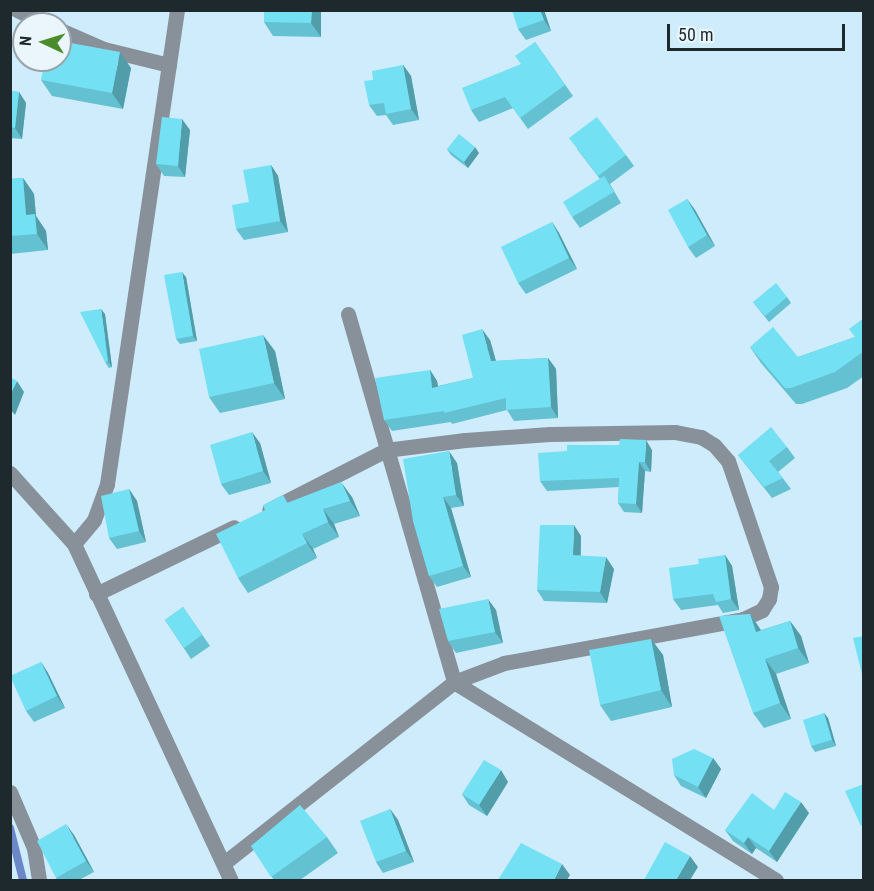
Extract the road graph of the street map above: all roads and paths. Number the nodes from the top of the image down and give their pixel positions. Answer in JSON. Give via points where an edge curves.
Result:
{"nodes":[{"id":1,"x":177,"y":10,"type":"edge"},
{"id":2,"x":72,"y":35,"type":"edge"},
{"id":3,"x":169,"y":64,"type":"junction"},
{"id":4,"x":348,"y":314,"type":"dead end"},
{"id":5,"x":386,"y":450,"type":"junction"},
{"id":6,"x":10,"y":473,"type":"edge"},
{"id":7,"x":74,"y":543,"type":"junction"},
{"id":8,"x":96,"y":594,"type":"junction"},
{"id":9,"x":453,"y":682,"type":"junction"},
{"id":10,"x":10,"y":792,"type":"edge"},
{"id":11,"x":224,"y":863,"type":"junction"},
{"id":12,"x":39,"y":880,"type":"edge"},
{"id":13,"x":231,"y":880,"type":"edge"},
{"id":14,"x":776,"y":880,"type":"edge"}],
"edges":[{"from":1,"to":3,"type":"street"},
{"from":2,"to":3,"type":"street","via":[[104,49]]},
{"from":3,"to":7,"type":"street","via":[[107,484],[94,520]]},
{"from":4,"to":5,"type":"street"},
{"from":5,"to":8,"type":"street"},
{"from":5,"to":9,"type":"street"},
{"from":5,"to":9,"type":"street","via":[[550,434],[675,432],[701,437],[728,461],[764,562],[771,587],[769,599],[762,610],[743,619],[504,663]]},
{"from":6,"to":7,"type":"street"},
{"from":7,"to":8,"type":"street"},
{"from":8,"to":11,"type":"street"},
{"from":9,"to":11,"type":"street"},
{"from":9,"to":14,"type":"street"},
{"from":10,"to":12,"type":"street","via":[[34,848]]},
{"from":11,"to":13,"type":"street"}]}
